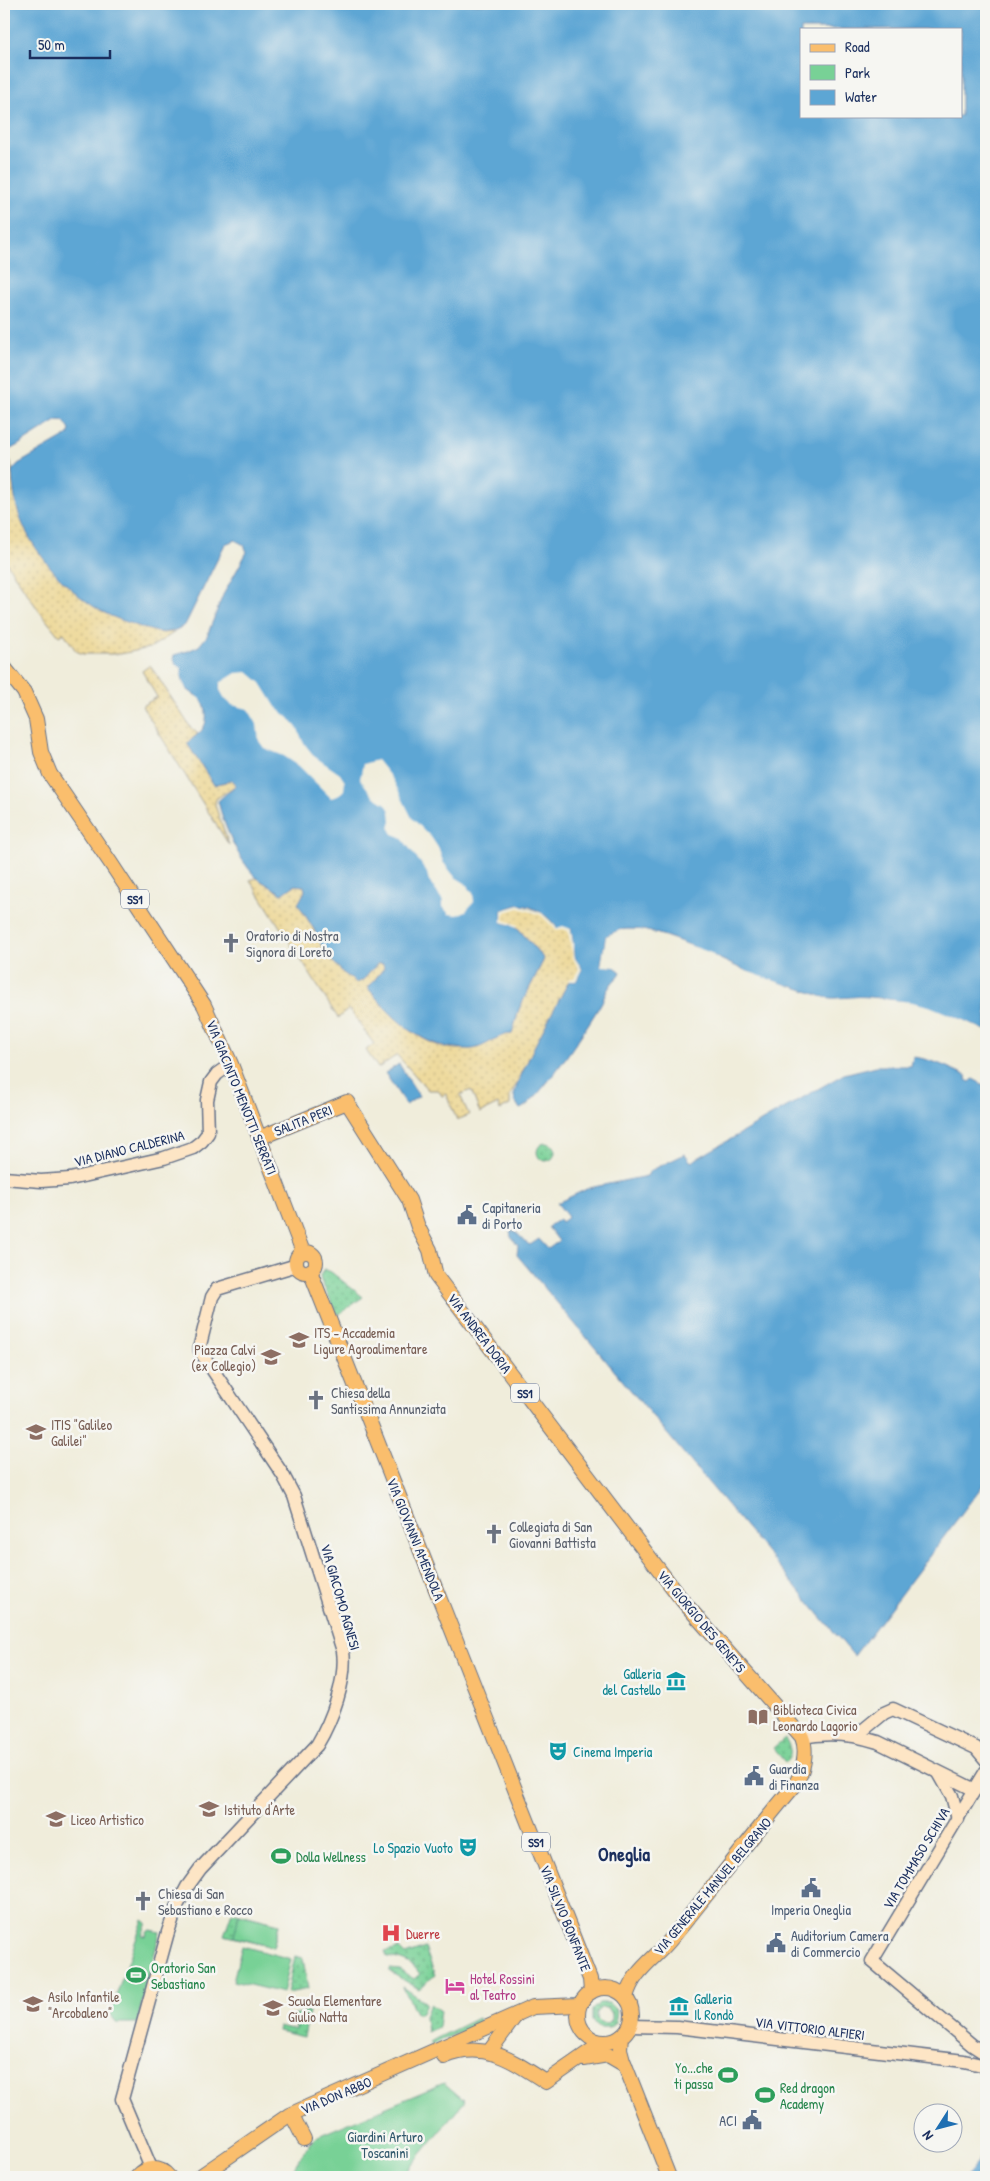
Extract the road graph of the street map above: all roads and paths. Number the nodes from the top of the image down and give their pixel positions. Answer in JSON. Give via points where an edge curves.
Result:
{"nodes":[{"id":1,"x":4,"y":667,"type":"edge"},
{"id":2,"x":231,"y":1064,"type":"junction"},
{"id":3,"x":259,"y":1138,"type":"junction"},
{"id":4,"x":4,"y":1178,"type":"edge"},
{"id":5,"x":430,"y":1250,"type":"joint"},
{"id":6,"x":303,"y":1252,"type":"junction"},
{"id":7,"x":297,"y":1265,"type":"junction"},
{"id":8,"x":310,"y":1271,"type":"junction"},
{"id":9,"x":630,"y":1532,"type":"joint"},
{"id":10,"x":482,"y":1706,"type":"joint"},
{"id":11,"x":851,"y":1735,"type":"junction"},
{"id":12,"x":802,"y":1737,"type":"junction"},
{"id":13,"x":986,"y":1760,"type":"edge"},
{"id":14,"x":937,"y":1771,"type":"junction"},
{"id":15,"x":986,"y":1771,"type":"edge"},
{"id":16,"x":975,"y":1790,"type":"junction"},
{"id":17,"x":958,"y":1819,"type":"junction"},
{"id":18,"x":591,"y":1992,"type":"junction"},
{"id":19,"x":626,"y":1998,"type":"junction"},
{"id":20,"x":579,"y":2005,"type":"junction"},
{"id":21,"x":516,"y":2014,"type":"junction"},
{"id":22,"x":630,"y":2026,"type":"junction"},
{"id":23,"x":611,"y":2041,"type":"junction"},
{"id":24,"x":489,"y":2052,"type":"junction"},
{"id":25,"x":986,"y":2054,"type":"edge"},
{"id":26,"x":576,"y":2062,"type":"junction"},
{"id":27,"x":624,"y":2063,"type":"junction"},
{"id":28,"x":986,"y":2066,"type":"edge"},
{"id":29,"x":295,"y":2121,"type":"junction"},
{"id":30,"x":273,"y":2125,"type":"junction"},
{"id":31,"x":304,"y":2139,"type":"dead end"},
{"id":32,"x":152,"y":2168,"type":"junction"},
{"id":33,"x":137,"y":2177,"type":"edge"},
{"id":34,"x":169,"y":2177,"type":"edge"},
{"id":35,"x":198,"y":2177,"type":"edge"},
{"id":36,"x":668,"y":2177,"type":"edge"}],
"edges":[{"from":1,"to":2,"type":"main road","name":"VIA GIACINTO MENOTTI SERRATI","number":"SS1","via":[[24,692],[36,719],[41,752],[50,774],[204,1005]]},
{"from":2,"to":3,"type":"main road","name":"VIA GIACINTO MENOTTI SERRATI","number":"SS1"},
{"from":2,"to":4,"type":"main road","name":"VIA DIANO CALDERINA","via":[[211,1082],[208,1133],[193,1148],[164,1158],[70,1179]]},
{"from":3,"to":5,"type":"main road","name":"SALITA PERI","number":"SS1","via":[[348,1102],[409,1200]]},
{"from":3,"to":6,"type":"main road","name":"VIA GIACINTO MENOTTI SERRATI","number":"SS1"},
{"from":5,"to":9,"type":"main road","name":"VIA ANDREA DORIA","number":"SS1","via":[[436,1276]]},
{"from":6,"to":7,"type":"main road","via":[[298,1256]]},
{"from":6,"to":8,"type":"main road","via":[[310,1252],[316,1259],[315,1268]]},
{"from":7,"to":8,"type":"main road","via":[[301,1270]]},
{"from":7,"to":32,"type":"main road","name":"VIA GIACOMO AGNESI","via":[[217,1289],[212,1297],[200,1351],[294,1496],[342,1651],[343,1677],[326,1731],[317,1744],[200,1869],[176,1906],[122,2099]]},
{"from":8,"to":10,"type":"main road","name":"VIA GIOVANNI AMENDOLA","number":"SS1"},
{"from":9,"to":12,"type":"main road","name":"VIA GIORGIO DES GENEYS","number":"SS1","via":[[692,1612]]},
{"from":10,"to":18,"type":"main road","name":"VIA SILVIO BONFANTE","number":"SS1","via":[[590,1979]]},
{"from":11,"to":12,"type":"main road"},
{"from":11,"to":13,"type":"main road","via":[[862,1732],[893,1709],[976,1748]]},
{"from":11,"to":14,"type":"main road","via":[[878,1742]]},
{"from":12,"to":19,"type":"main road","name":"VIA GENERALE MANUEL BELGRANO","via":[[805,1745],[801,1775],[664,1948],[635,1976]]},
{"from":14,"to":16,"type":"main road"},
{"from":14,"to":17,"type":"main road","via":[[952,1796]]},
{"from":15,"to":16,"type":"main road","name":"VIA TOMMASO SCHIVA"},
{"from":16,"to":17,"type":"main road","name":"VIA TOMMASO SCHIVA"},
{"from":17,"to":25,"type":"main road","name":"VIA TOMMASO SCHIVA","via":[[872,1961]]},
{"from":18,"to":19,"type":"main road","via":[[611,1989]]},
{"from":18,"to":20,"type":"main road"},
{"from":19,"to":22,"type":"main road","via":[[632,2011]]},
{"from":20,"to":21,"type":"main road","name":"VIA DON ABBO","via":[[533,2007]]},
{"from":20,"to":23,"type":"main road","via":[[577,2017],[581,2029],[590,2038]]},
{"from":21,"to":24,"type":"main road"},
{"from":21,"to":30,"type":"main road","name":"VIA DON ABBO"},
{"from":22,"to":23,"type":"main road"},
{"from":22,"to":28,"type":"main road","name":"VIA VITTORIO ALFIERI","via":[[677,2027]]},
{"from":23,"to":26,"type":"main road"},
{"from":23,"to":27,"type":"main road"},
{"from":24,"to":26,"type":"main road","via":[[546,2082]]},
{"from":24,"to":29,"type":"main road","name":"VIA DON ABBO","via":[[468,2050],[450,2054]]},
{"from":26,"to":27,"type":"main road","via":[[608,2055]]},
{"from":27,"to":36,"type":"main road"},
{"from":29,"to":30,"type":"main road","name":"VIA DON ABBO"},
{"from":29,"to":31,"type":"main road"},
{"from":30,"to":35,"type":"main road"},
{"from":32,"to":33,"type":"main road"},
{"from":32,"to":34,"type":"main road"}]}
